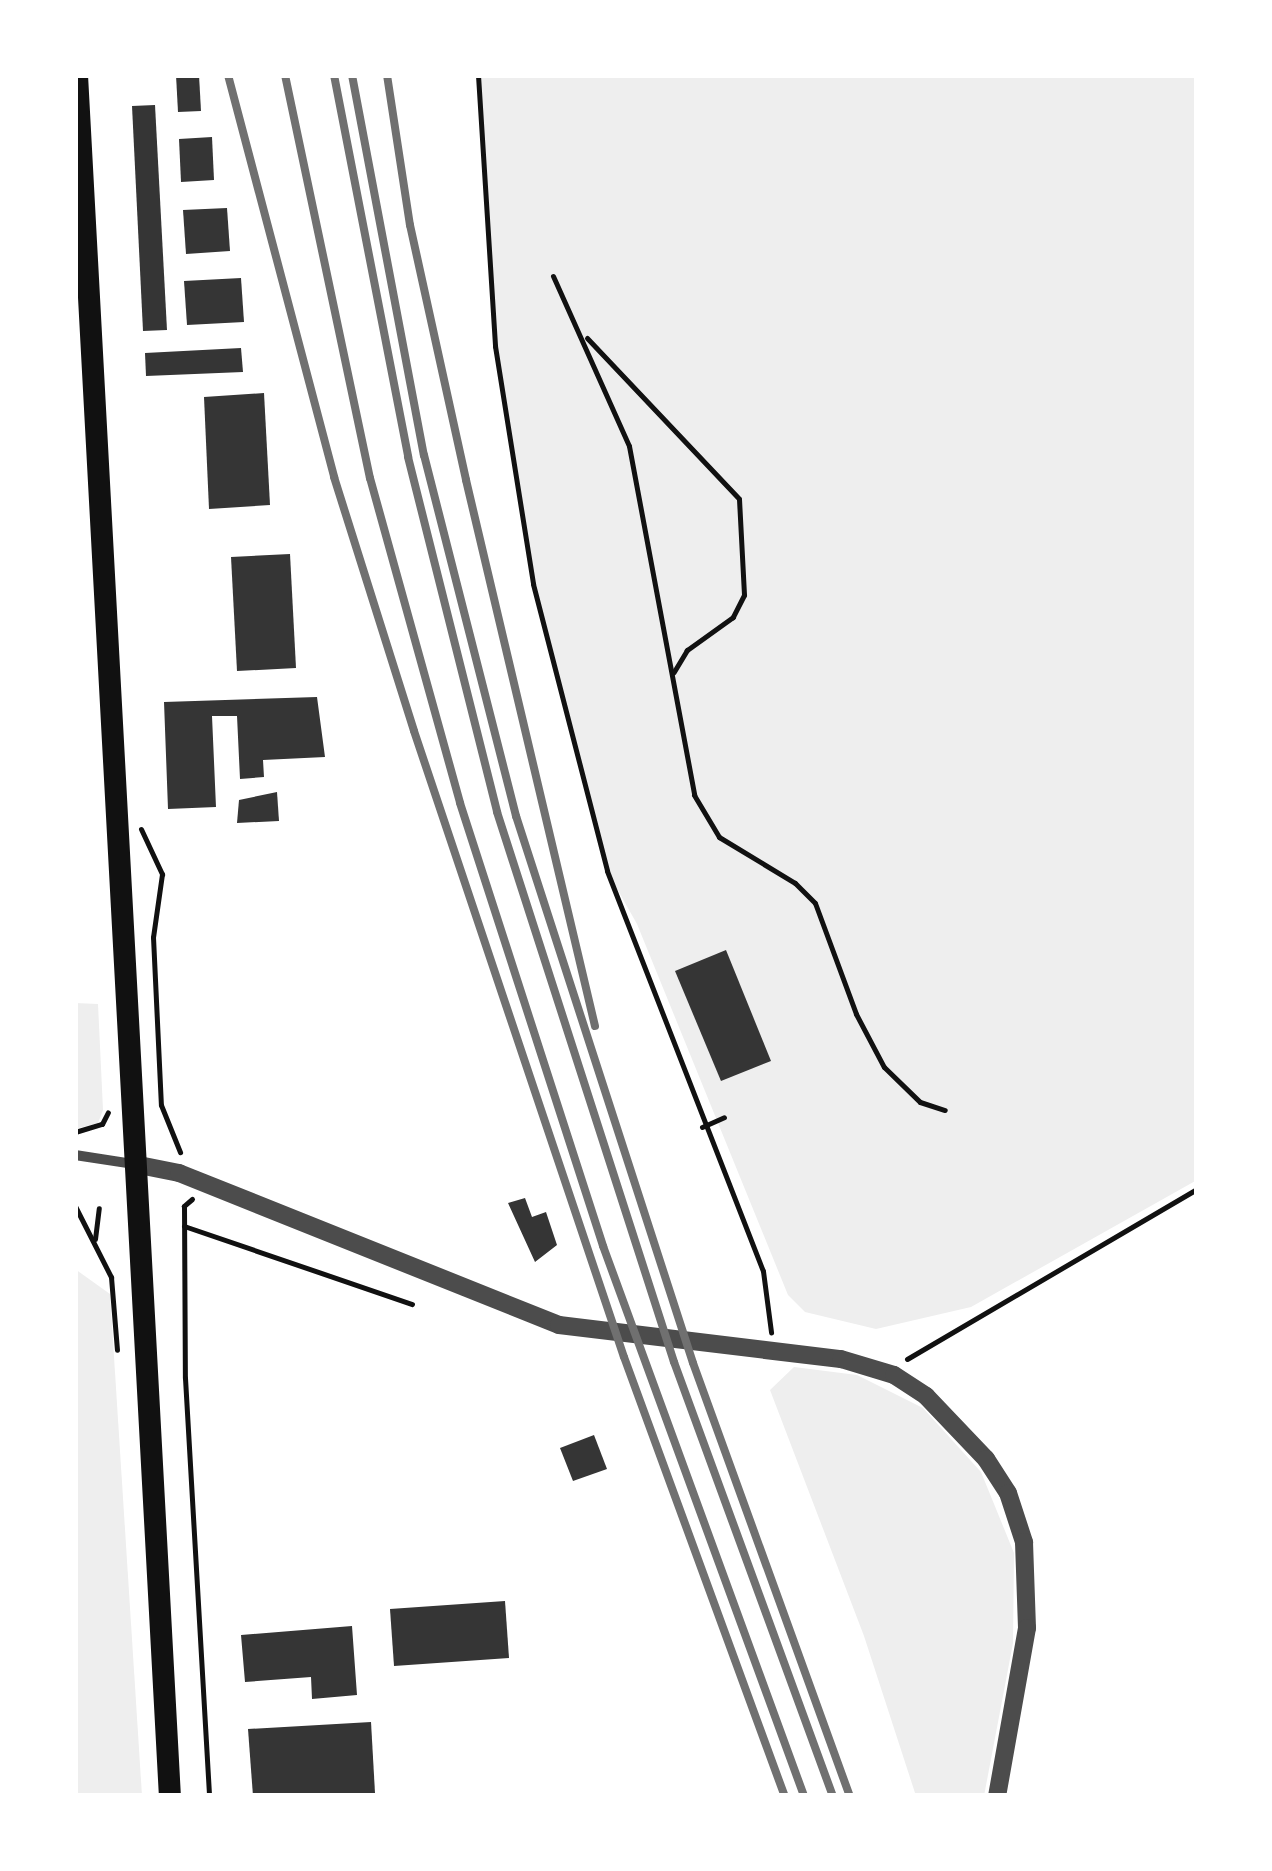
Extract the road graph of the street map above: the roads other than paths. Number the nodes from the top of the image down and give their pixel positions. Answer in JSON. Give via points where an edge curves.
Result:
{"nodes":[{"id":1,"x":76,"y":75,"type":"edge"},
{"id":2,"x":75,"y":1156,"type":"edge"},
{"id":3,"x":134,"y":1164,"type":"junction"},
{"id":4,"x":170,"y":1796,"type":"edge"},
{"id":5,"x":998,"y":1796,"type":"edge"}],
"edges":[{"from":1,"to":3,"type":"main road"},
{"from":2,"to":3,"type":"street"},
{"from":3,"to":4,"type":"main road"},
{"from":3,"to":5,"type":"street","via":[[179,1173],[559,1326],[773,1350],[894,1375],[966,1432],[1008,1493],[1024,1542],[1027,1628]]}]}
